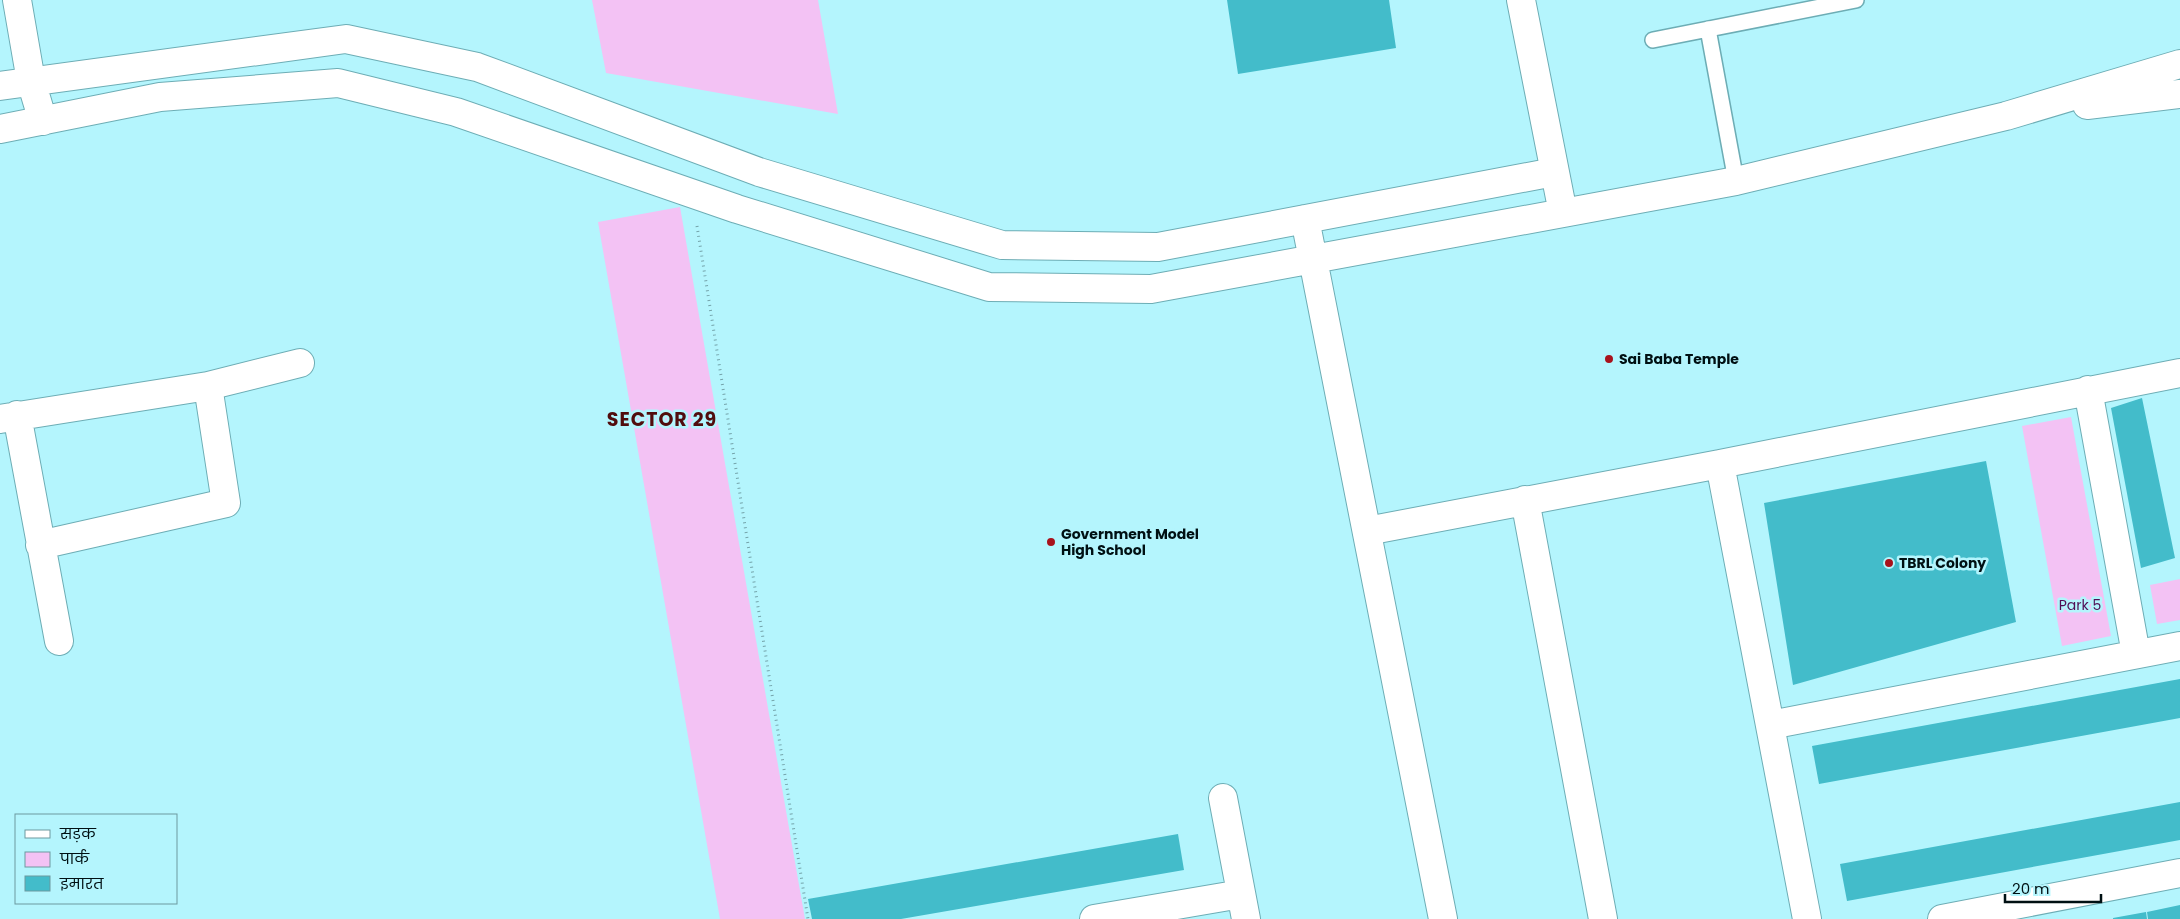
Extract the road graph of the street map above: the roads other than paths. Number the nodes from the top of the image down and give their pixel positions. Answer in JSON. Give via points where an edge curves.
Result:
{"nodes":[{"id":1,"x":17,"y":0,"type":"edge"},
{"id":2,"x":1521,"y":0,"type":"edge"},
{"id":3,"x":1856,"y":0,"type":"edge"},
{"id":4,"x":1708,"y":29,"type":"junction"},
{"id":5,"x":1654,"y":40,"type":"dead end"},
{"id":6,"x":2180,"y":64,"type":"edge"},
{"id":7,"x":31,"y":81,"type":"junction"},
{"id":8,"x":0,"y":86,"type":"edge"},
{"id":9,"x":2180,"y":94,"type":"edge"},
{"id":10,"x":2006,"y":116,"type":"junction"},
{"id":11,"x":43,"y":121,"type":"junction"},
{"id":12,"x":0,"y":129,"type":"edge"},
{"id":13,"x":1554,"y":172,"type":"junction"},
{"id":14,"x":1736,"y":182,"type":"junction"},
{"id":15,"x":1562,"y":213,"type":"junction"},
{"id":16,"x":1305,"y":219,"type":"junction"},
{"id":17,"x":1313,"y":259,"type":"junction"},
{"id":18,"x":300,"y":363,"type":"dead end"},
{"id":19,"x":2180,"y":373,"type":"edge"},
{"id":20,"x":208,"y":386,"type":"junction"},
{"id":21,"x":2088,"y":390,"type":"junction"},
{"id":22,"x":8,"y":417,"type":"edge"},
{"id":23,"x":1720,"y":464,"type":"junction"},
{"id":24,"x":1525,"y":500,"type":"junction"},
{"id":25,"x":1367,"y":531,"type":"junction"},
{"id":26,"x":40,"y":545,"type":"junction"},
{"id":27,"x":59,"y":641,"type":"dead end"},
{"id":28,"x":2180,"y":646,"type":"edge"},
{"id":29,"x":2136,"y":654,"type":"junction"},
{"id":30,"x":1770,"y":726,"type":"junction"},
{"id":31,"x":1223,"y":798,"type":"dead end"},
{"id":32,"x":2180,"y":873,"type":"edge"},
{"id":33,"x":1243,"y":907,"type":"edge"},
{"id":34,"x":1094,"y":919,"type":"edge"},
{"id":35,"x":1443,"y":919,"type":"edge"},
{"id":36,"x":1603,"y":919,"type":"edge"},
{"id":37,"x":1807,"y":919,"type":"edge"},
{"id":38,"x":1942,"y":919,"type":"edge"}],
"edges":[{"from":1,"to":7,"type":"street"},
{"from":2,"to":13,"type":"street"},
{"from":3,"to":4,"type":"lane"},
{"from":4,"to":5,"type":"lane"},
{"from":4,"to":14,"type":"lane"},
{"from":6,"to":10,"type":"street"},
{"from":7,"to":8,"type":"street"},
{"from":7,"to":11,"type":"street"},
{"from":7,"to":16,"type":"street","via":[[346,39],[477,67],[759,172],[1002,245],[1158,247]]},
{"from":9,"to":10,"type":"street"},
{"from":10,"to":14,"type":"street"},
{"from":11,"to":12,"type":"street"},
{"from":11,"to":17,"type":"street","via":[[160,97],[338,83],[456,112],[691,193],[989,287],[1151,289]]},
{"from":13,"to":15,"type":"street"},
{"from":13,"to":16,"type":"street"},
{"from":14,"to":15,"type":"street"},
{"from":15,"to":17,"type":"street"},
{"from":16,"to":17,"type":"street"},
{"from":17,"to":25,"type":"street"},
{"from":18,"to":20,"type":"street"},
{"from":19,"to":21,"type":"street"},
{"from":20,"to":22,"type":"street"},
{"from":20,"to":26,"type":"street","via":[[226,503]]},
{"from":21,"to":23,"type":"street"},
{"from":21,"to":29,"type":"street"},
{"from":22,"to":26,"type":"street"},
{"from":23,"to":24,"type":"street"},
{"from":23,"to":30,"type":"street"},
{"from":24,"to":25,"type":"street"},
{"from":24,"to":36,"type":"street"},
{"from":25,"to":35,"type":"street"},
{"from":26,"to":27,"type":"street"},
{"from":28,"to":29,"type":"street"},
{"from":29,"to":30,"type":"street"},
{"from":30,"to":37,"type":"street"},
{"from":31,"to":33,"type":"street"},
{"from":32,"to":38,"type":"street"},
{"from":33,"to":34,"type":"street"}]}
